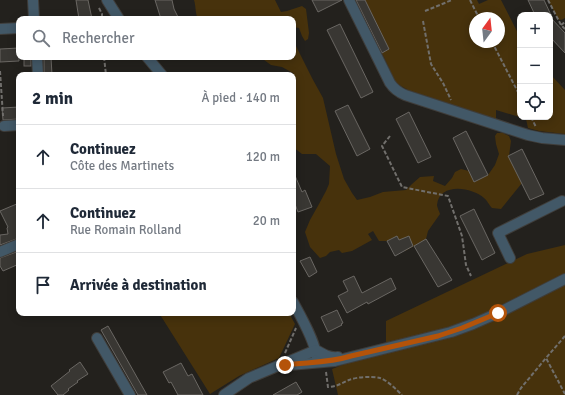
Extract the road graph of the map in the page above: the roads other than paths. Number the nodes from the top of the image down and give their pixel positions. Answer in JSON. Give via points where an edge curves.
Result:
{"nodes":[{"id":1,"x":33,"y":0,"type":"edge"},
{"id":2,"x":107,"y":0,"type":"edge"},
{"id":3,"x":349,"y":0,"type":"edge"},
{"id":4,"x":34,"y":16,"type":"edge"},
{"id":5,"x":117,"y":16,"type":"edge"},
{"id":6,"x":16,"y":28,"type":"edge"},
{"id":7,"x":0,"y":29,"type":"edge"},
{"id":8,"x":37,"y":60,"type":"edge"},
{"id":9,"x":150,"y":60,"type":"edge"},
{"id":10,"x":38,"y":72,"type":"edge"},
{"id":11,"x":160,"y":72,"type":"edge"},
{"id":12,"x":4,"y":124,"type":"road end"},
{"id":13,"x":16,"y":125,"type":"edge"},
{"id":14,"x":565,"y":140,"type":"edge"},
{"id":15,"x":562,"y":201,"type":"dead end"},
{"id":16,"x":16,"y":245,"type":"edge"},
{"id":17,"x":0,"y":252,"type":"edge"},
{"id":18,"x":510,"y":258,"type":"dead end"},
{"id":19,"x":565,"y":279,"type":"edge"},
{"id":20,"x":296,"y":308,"type":"edge"},
{"id":21,"x":97,"y":338,"type":"dead end"},
{"id":22,"x":316,"y":350,"type":"junction"},
{"id":23,"x":351,"y":356,"type":"junction"},
{"id":24,"x":281,"y":365,"type":"junction"},
{"id":25,"x":321,"y":366,"type":"junction"},
{"id":26,"x":130,"y":395,"type":"edge"},
{"id":27,"x":224,"y":395,"type":"edge"}],
"edges":[{"from":1,"to":4,"type":"street"},
{"from":2,"to":5,"type":"street"},
{"from":3,"to":14,"type":"street","via":[[394,89],[405,95],[535,137]]},
{"from":6,"to":7,"type":"street"},
{"from":8,"to":10,"type":"street"},
{"from":9,"to":11,"type":"street"},
{"from":12,"to":13,"type":"street"},
{"from":15,"to":18,"type":"street","via":[[498,233]]},
{"from":16,"to":17,"type":"street"},
{"from":19,"to":23,"type":"street","via":[[462,328]]},
{"from":20,"to":22,"type":"street"},
{"from":21,"to":26,"type":"street"},
{"from":22,"to":23,"type":"street","via":[[332,357]]},
{"from":22,"to":24,"type":"street"},
{"from":22,"to":25,"type":"street"},
{"from":23,"to":25,"type":"street"},
{"from":24,"to":25,"type":"street"},
{"from":24,"to":27,"type":"street","via":[[249,378]]}]}
